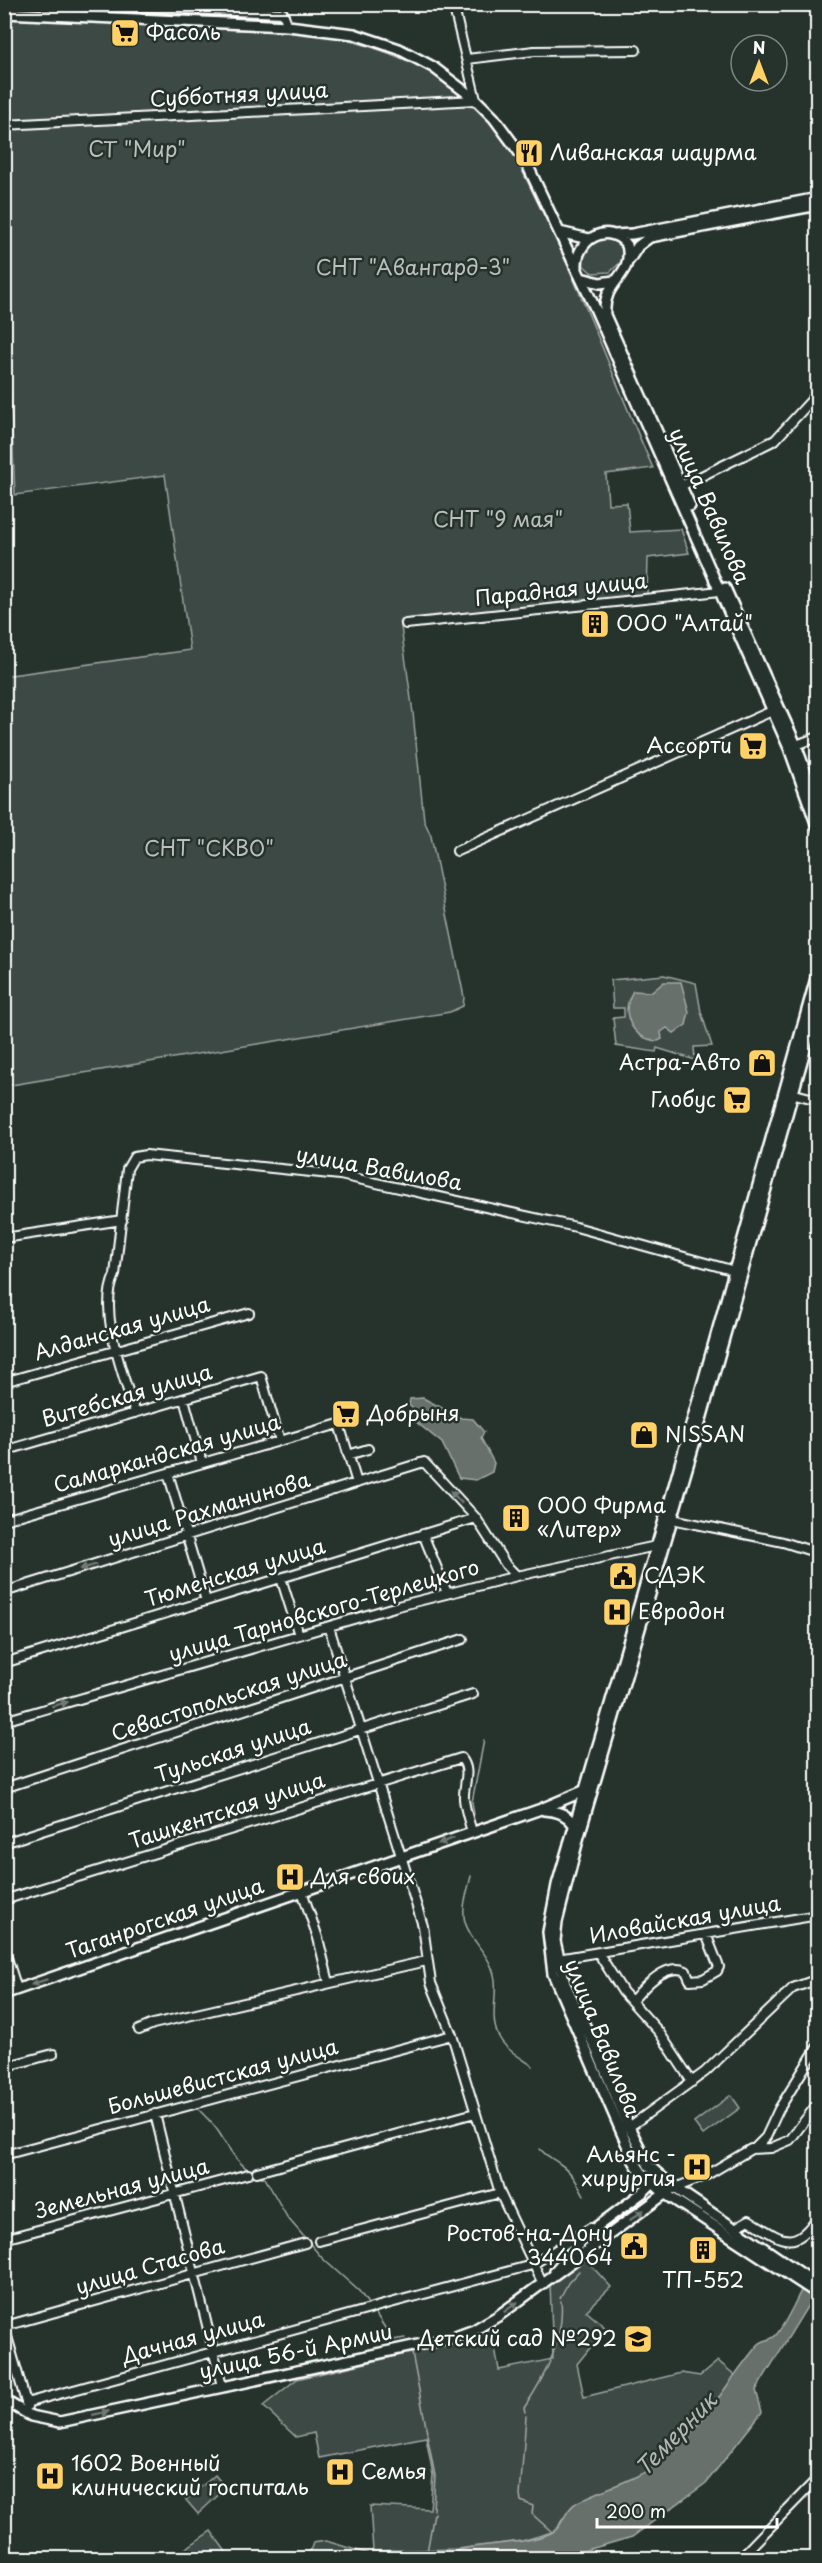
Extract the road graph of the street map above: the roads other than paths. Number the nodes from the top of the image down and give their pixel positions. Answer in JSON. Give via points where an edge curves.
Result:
{"nodes":[{"id":1,"x":70,"y":4,"type":"edge"},
{"id":2,"x":453,"y":4,"type":"edge"},
{"id":3,"x":4,"y":13,"type":"edge"},
{"id":4,"x":288,"y":26,"type":"junction"},
{"id":5,"x":636,"y":50,"type":"dead end"},
{"id":6,"x":467,"y":59,"type":"junction"},
{"id":7,"x":476,"y":100,"type":"junction"},
{"id":8,"x":4,"y":125,"type":"edge"},
{"id":9,"x":818,"y":198,"type":"edge"},
{"id":10,"x":818,"y":205,"type":"edge"},
{"id":11,"x":559,"y":232,"type":"junction"},
{"id":12,"x":614,"y":235,"type":"junction"},
{"id":13,"x":588,"y":239,"type":"junction"},
{"id":14,"x":629,"y":260,"type":"junction"},
{"id":15,"x":579,"y":274,"type":"junction"},
{"id":16,"x":614,"y":281,"type":"junction"},
{"id":17,"x":818,"y":393,"type":"edge"},
{"id":18,"x":681,"y":486,"type":"junction"},
{"id":19,"x":720,"y":591,"type":"junction"},
{"id":20,"x":406,"y":624,"type":"dead end"},
{"id":21,"x":772,"y":711,"type":"junction"},
{"id":22,"x":818,"y":737,"type":"edge"},
{"id":23,"x":792,"y":747,"type":"junction"},
{"id":24,"x":818,"y":806,"type":"edge"},
{"id":25,"x":818,"y":829,"type":"edge"},
{"id":26,"x":457,"y":851,"type":"dead end"},
{"id":27,"x":818,"y":971,"type":"edge"},
{"id":28,"x":818,"y":1004,"type":"edge"},
{"id":29,"x":788,"y":1092,"type":"junction"},
{"id":30,"x":818,"y":1100,"type":"edge"},
{"id":31,"x":122,"y":1220,"type":"junction"},
{"id":32,"x":4,"y":1238,"type":"edge"},
{"id":33,"x":735,"y":1271,"type":"junction"},
{"id":34,"x":249,"y":1313,"type":"dead end"},
{"id":35,"x":117,"y":1349,"type":"junction"},
{"id":36,"x":4,"y":1382,"type":"edge"},
{"id":37,"x":184,"y":1398,"type":"junction"},
{"id":38,"x":135,"y":1413,"type":"junction"},
{"id":39,"x":280,"y":1441,"type":"junction"},
{"id":40,"x":368,"y":1449,"type":"dead end"},
{"id":41,"x":4,"y":1451,"type":"edge"},
{"id":42,"x":348,"y":1455,"type":"junction"},
{"id":43,"x":202,"y":1462,"type":"junction"},
{"id":44,"x":168,"y":1473,"type":"junction"},
{"id":45,"x":357,"y":1482,"type":"junction"},
{"id":46,"x":476,"y":1518,"type":"junction"},
{"id":47,"x":668,"y":1518,"type":"junction"},
{"id":48,"x":4,"y":1520,"type":"edge"},
{"id":49,"x":423,"y":1534,"type":"junction"},
{"id":50,"x":187,"y":1537,"type":"junction"},
{"id":51,"x":659,"y":1547,"type":"junction"},
{"id":52,"x":818,"y":1553,"type":"edge"},
{"id":53,"x":516,"y":1576,"type":"junction"},
{"id":54,"x":281,"y":1578,"type":"junction"},
{"id":55,"x":4,"y":1592,"type":"edge"},
{"id":56,"x":447,"y":1593,"type":"junction"},
{"id":57,"x":206,"y":1601,"type":"junction"},
{"id":58,"x":329,"y":1627,"type":"junction"},
{"id":59,"x":299,"y":1635,"type":"junction"},
{"id":60,"x":463,"y":1639,"type":"dead end"},
{"id":61,"x":4,"y":1663,"type":"edge"},
{"id":62,"x":345,"y":1679,"type":"junction"},
{"id":63,"x":473,"y":1694,"type":"dead end"},
{"id":64,"x":4,"y":1721,"type":"edge"},
{"id":65,"x":362,"y":1730,"type":"junction"},
{"id":66,"x":379,"y":1782,"type":"junction"},
{"id":67,"x":4,"y":1788,"type":"edge"},
{"id":68,"x":586,"y":1790,"type":"junction"},
{"id":69,"x":541,"y":1809,"type":"junction"},
{"id":70,"x":575,"y":1825,"type":"junction"},
{"id":71,"x":472,"y":1832,"type":"junction"},
{"id":72,"x":579,"y":1836,"type":"junction"},
{"id":73,"x":4,"y":1843,"type":"edge"},
{"id":74,"x":400,"y":1858,"type":"junction"},
{"id":75,"x":302,"y":1891,"type":"junction"},
{"id":76,"x":4,"y":1900,"type":"edge"},
{"id":77,"x":818,"y":1915,"type":"edge"},
{"id":78,"x":706,"y":1934,"type":"junction"},
{"id":79,"x":4,"y":1948,"type":"edge"},
{"id":80,"x":599,"y":1954,"type":"junction"},
{"id":81,"x":558,"y":1959,"type":"junction"},
{"id":82,"x":426,"y":1961,"type":"junction"},
{"id":83,"x":818,"y":1979,"type":"edge"},
{"id":84,"x":329,"y":1983,"type":"junction"},
{"id":85,"x":17,"y":1989,"type":"junction"},
{"id":86,"x":4,"y":1994,"type":"edge"},
{"id":87,"x":632,"y":2001,"type":"junction"},
{"id":88,"x":139,"y":2030,"type":"dead end"},
{"id":89,"x":452,"y":2035,"type":"junction"},
{"id":90,"x":818,"y":2046,"type":"edge"},
{"id":91,"x":53,"y":2054,"type":"dead end"},
{"id":92,"x":4,"y":2067,"type":"edge"},
{"id":93,"x":692,"y":2082,"type":"junction"},
{"id":94,"x":818,"y":2103,"type":"edge"},
{"id":95,"x":475,"y":2113,"type":"junction"},
{"id":96,"x":155,"y":2114,"type":"junction"},
{"id":97,"x":628,"y":2127,"type":"junction"},
{"id":98,"x":755,"y":2148,"type":"junction"},
{"id":99,"x":4,"y":2155,"type":"edge"},
{"id":100,"x":659,"y":2176,"type":"junction"},
{"id":101,"x":652,"y":2183,"type":"junction"},
{"id":102,"x":675,"y":2188,"type":"junction"},
{"id":103,"x":500,"y":2193,"type":"junction"},
{"id":104,"x":664,"y":2193,"type":"junction"},
{"id":105,"x":175,"y":2195,"type":"junction"},
{"id":106,"x":622,"y":2209,"type":"junction"},
{"id":107,"x":818,"y":2216,"type":"edge"},
{"id":108,"x":600,"y":2224,"type":"junction"},
{"id":109,"x":735,"y":2228,"type":"junction"},
{"id":110,"x":609,"y":2235,"type":"junction"},
{"id":111,"x":4,"y":2239,"type":"edge"},
{"id":112,"x":319,"y":2241,"type":"dead end"},
{"id":113,"x":305,"y":2243,"type":"dead end"},
{"id":114,"x":779,"y":2263,"type":"junction"},
{"id":115,"x":532,"y":2265,"type":"junction"},
{"id":116,"x":195,"y":2274,"type":"junction"},
{"id":117,"x":543,"y":2284,"type":"junction"},
{"id":118,"x":818,"y":2285,"type":"edge"},
{"id":119,"x":818,"y":2294,"type":"edge"},
{"id":120,"x":5,"y":2326,"type":"edge"},
{"id":121,"x":214,"y":2351,"type":"junction"},
{"id":122,"x":222,"y":2386,"type":"junction"},
{"id":123,"x":4,"y":2400,"type":"edge"},
{"id":124,"x":26,"y":2403,"type":"junction"},
{"id":125,"x":31,"y":2416,"type":"junction"},
{"id":126,"x":818,"y":2478,"type":"edge"},
{"id":127,"x":741,"y":2559,"type":"edge"}],
"edges":[{"from":1,"to":4,"type":"street","via":[[283,13]]},
{"from":2,"to":6,"type":"street"},
{"from":3,"to":4,"type":"main road","name":"улица Вавилова"},
{"from":4,"to":7,"type":"main road","name":"улица Вавилова","via":[[328,29],[378,41],[433,67]]},
{"from":5,"to":6,"type":"street","via":[[534,51]]},
{"from":6,"to":7,"type":"street"},
{"from":7,"to":8,"type":"street","name":"Субботняя улица"},
{"from":7,"to":11,"type":"main road","name":"улица Вавилова","via":[[525,160]]},
{"from":9,"to":12,"type":"main road"},
{"from":10,"to":14,"type":"main road","name":"улица Вавилова","via":[[650,237]]},
{"from":11,"to":13,"type":"main road"},
{"from":11,"to":15,"type":"main road","name":"улица Вавилова"},
{"from":12,"to":13,"type":"main road"},
{"from":12,"to":14,"type":"main road","via":[[627,245]]},
{"from":13,"to":15,"type":"main road","via":[[579,251]]},
{"from":14,"to":16,"type":"main road","name":"улица Вавилова"},
{"from":15,"to":16,"type":"main road","via":[[600,283]]},
{"from":15,"to":19,"type":"main road","name":"улица Вавилова"},
{"from":16,"to":18,"type":"main road","name":"улица Вавилова","via":[[604,302],[605,315]]},
{"from":17,"to":18,"type":"street","via":[[775,440]]},
{"from":18,"to":23,"type":"main road","name":"улица Вавилова"},
{"from":19,"to":20,"type":"street","name":"Парадная улица"},
{"from":19,"to":21,"type":"main road","name":"улица Вавилова"},
{"from":21,"to":23,"type":"main road","name":"улица Вавилова"},
{"from":21,"to":26,"type":"street"},
{"from":22,"to":23,"type":"street"},
{"from":23,"to":24,"type":"main road","name":"улица Вавилова"},
{"from":23,"to":25,"type":"main road","name":"улица Вавилова"},
{"from":27,"to":29,"type":"main road","name":"улица Вавилова"},
{"from":28,"to":29,"type":"main road","name":"улица Вавилова"},
{"from":29,"to":30,"type":"street"},
{"from":29,"to":33,"type":"main road","name":"улица Вавилова"},
{"from":29,"to":47,"type":"main road","name":"улица Вавилова"},
{"from":31,"to":32,"type":"street"},
{"from":31,"to":33,"type":"street","name":"улица Вавилова","via":[[127,1169],[134,1157],[146,1155],[340,1175],[576,1227]]},
{"from":31,"to":35,"type":"street","name":"улица Вавилова","via":[[114,1275],[108,1289],[108,1310]]},
{"from":33,"to":47,"type":"main road","name":"улица Вавилова"},
{"from":34,"to":35,"type":"street","name":"Алданская улица"},
{"from":35,"to":36,"type":"street","name":"Алданская улица"},
{"from":35,"to":38,"type":"street","name":"улица Вавилова"},
{"from":37,"to":38,"type":"street","name":"Витебская улица"},
{"from":37,"to":39,"type":"street","name":"Витебская улица","via":[[261,1376]]},
{"from":37,"to":43,"type":"street"},
{"from":38,"to":41,"type":"street","name":"Витебская улица"},
{"from":39,"to":42,"type":"street","name":"Самаркандская улица","via":[[339,1424]]},
{"from":39,"to":43,"type":"street","name":"Самаркандская улица"},
{"from":40,"to":42,"type":"street"},
{"from":42,"to":45,"type":"street"},
{"from":43,"to":44,"type":"street","name":"Самаркандская улица"},
{"from":44,"to":48,"type":"street","name":"Самаркандская улица"},
{"from":44,"to":50,"type":"street"},
{"from":46,"to":45,"type":"street","name":"улица Рахманинова","one_way":true,"via":[[424,1462]]},
{"from":45,"to":50,"type":"street","name":"улица Рахманинова"},
{"from":46,"to":49,"type":"street","name":"Тюменская улица"},
{"from":46,"to":53,"type":"street"},
{"from":47,"to":51,"type":"main road","name":"улица Вавилова"},
{"from":47,"to":52,"type":"street"},
{"from":49,"to":54,"type":"street","name":"Тюменская улица"},
{"from":49,"to":56,"type":"street"},
{"from":50,"to":55,"type":"street","name":"улица Рахманинова","one_way":true},
{"from":50,"to":57,"type":"street"},
{"from":51,"to":53,"type":"street","name":"улица Тарновского-Терлецкого"},
{"from":51,"to":68,"type":"main road","name":"улица Вавилова"},
{"from":51,"to":72,"type":"main road","name":"улица Вавилова"},
{"from":53,"to":56,"type":"street","name":"улица Тарновского-Терлецкого"},
{"from":54,"to":57,"type":"street","name":"Тюменская улица"},
{"from":54,"to":59,"type":"street"},
{"from":56,"to":58,"type":"street","name":"улица Тарновского-Терлецкого"},
{"from":57,"to":61,"type":"street","name":"Тюменская улица"},
{"from":58,"to":59,"type":"street","name":"улица Тарновского-Терлецкого"},
{"from":58,"to":62,"type":"street"},
{"from":64,"to":59,"type":"street","name":"улица Тарновского-Терлецкого","one_way":true},
{"from":60,"to":62,"type":"street","name":"Севастопольская улица"},
{"from":62,"to":65,"type":"street"},
{"from":62,"to":67,"type":"street","name":"Севастопольская улица"},
{"from":63,"to":65,"type":"street","name":"Тульская улица"},
{"from":65,"to":66,"type":"street"},
{"from":65,"to":73,"type":"street","name":"Тульская улица"},
{"from":66,"to":71,"type":"street","name":"Ташкентская улица","via":[[461,1758],[468,1773],[464,1796]]},
{"from":66,"to":74,"type":"street"},
{"from":66,"to":76,"type":"street","name":"Ташкентская улица"},
{"from":68,"to":69,"type":"main road","name":"Таганрогская улица"},
{"from":68,"to":70,"type":"main road","name":"улица Вавилова"},
{"from":69,"to":70,"type":"main road","via":[[557,1811]]},
{"from":69,"to":71,"type":"main road","name":"Таганрогская улица"},
{"from":70,"to":72,"type":"main road"},
{"from":70,"to":101,"type":"main road","name":"улица Вавилова","via":[[552,1904],[550,1960],[563,2001],[634,2161]]},
{"from":71,"to":74,"type":"main road","name":"Таганрогская улица","one_way":true},
{"from":72,"to":81,"type":"main road","name":"улица Вавилова","via":[[557,1922]]},
{"from":74,"to":75,"type":"main road","name":"Таганрогская улица"},
{"from":74,"to":82,"type":"street","via":[[423,1926]]},
{"from":75,"to":84,"type":"street"},
{"from":75,"to":85,"type":"main road","name":"Таганрогская улица","one_way":true},
{"from":77,"to":78,"type":"street","name":"Иловайская улица"},
{"from":78,"to":80,"type":"street","name":"Иловайская улица"},
{"from":78,"to":87,"type":"street","via":[[719,1967],[717,1971],[695,1981],[690,1980],[686,1971],[674,1969],[647,1982]]},
{"from":79,"to":85,"type":"street"},
{"from":80,"to":81,"type":"street","name":"Иловайская улица"},
{"from":80,"to":87,"type":"street"},
{"from":81,"to":97,"type":"main road","name":"улица Вавилова","via":[[567,1991]]},
{"from":82,"to":84,"type":"street"},
{"from":82,"to":89,"type":"street"},
{"from":83,"to":93,"type":"street","via":[[787,1993]]},
{"from":84,"to":88,"type":"street"},
{"from":85,"to":86,"type":"main road","name":"Таганрогская улица"},
{"from":87,"to":93,"type":"street","via":[[659,2032]]},
{"from":89,"to":95,"type":"street"},
{"from":89,"to":96,"type":"street","name":"Большевистская улица"},
{"from":90,"to":98,"type":"street","via":[[766,2137]]},
{"from":91,"to":92,"type":"street"},
{"from":93,"to":97,"type":"street"},
{"from":94,"to":98,"type":"street","via":[[790,2140],[771,2148]]},
{"from":95,"to":103,"type":"street"},
{"from":95,"to":105,"type":"street","name":"Земельная улица"},
{"from":96,"to":99,"type":"street","name":"Большевистская улица"},
{"from":96,"to":105,"type":"street"},
{"from":97,"to":100,"type":"main road","name":"улица Вавилова","via":[[649,2166]]},
{"from":98,"to":102,"type":"street"},
{"from":100,"to":101,"type":"main road","name":"Дачная улица"},
{"from":100,"to":102,"type":"main road","name":"улица Вавилова"},
{"from":101,"to":104,"type":"main road","name":"улица Вавилова"},
{"from":101,"to":106,"type":"main road","name":"Дачная улица"},
{"from":102,"to":104,"type":"main road"},
{"from":102,"to":109,"type":"main road","name":"улица Вавилова"},
{"from":103,"to":112,"type":"street"},
{"from":103,"to":115,"type":"street"},
{"from":110,"to":104,"type":"main road","one_way":true},
{"from":104,"to":114,"type":"main road","name":"улица Вавилова"},
{"from":105,"to":111,"type":"street","name":"Земельная улица"},
{"from":105,"to":116,"type":"street"},
{"from":106,"to":108,"type":"main road","name":"Дачная улица"},
{"from":106,"to":110,"type":"main road"},
{"from":107,"to":109,"type":"street","via":[[808,2231],[791,2240],[783,2240],[749,2220]]},
{"from":108,"to":115,"type":"street","name":"Дачная улица"},
{"from":108,"to":117,"type":"main road","name":"Дачная улица","via":[[586,2234]]},
{"from":109,"to":114,"type":"main road","name":"улица Вавилова"},
{"from":110,"to":117,"type":"main road"},
{"from":113,"to":116,"type":"street","name":"улица Стасова"},
{"from":114,"to":118,"type":"main road"},
{"from":114,"to":119,"type":"main road"},
{"from":115,"to":117,"type":"street"},
{"from":115,"to":121,"type":"street","name":"Дачная улица"},
{"from":116,"to":120,"type":"street","name":"улица Стасова"},
{"from":116,"to":121,"type":"street"},
{"from":122,"to":117,"type":"main road","name":"улица 56-й Армии","one_way":true,"via":[[455,2337],[483,2326]]},
{"from":120,"to":124,"type":"street"},
{"from":121,"to":122,"type":"street"},
{"from":121,"to":124,"type":"street","name":"Дачная улица"},
{"from":125,"to":122,"type":"main road","name":"улица 56-й Армии","one_way":true,"via":[[60,2422]]},
{"from":123,"to":125,"type":"main road"},
{"from":124,"to":125,"type":"street"},
{"from":126,"to":127,"type":"street"}]}
